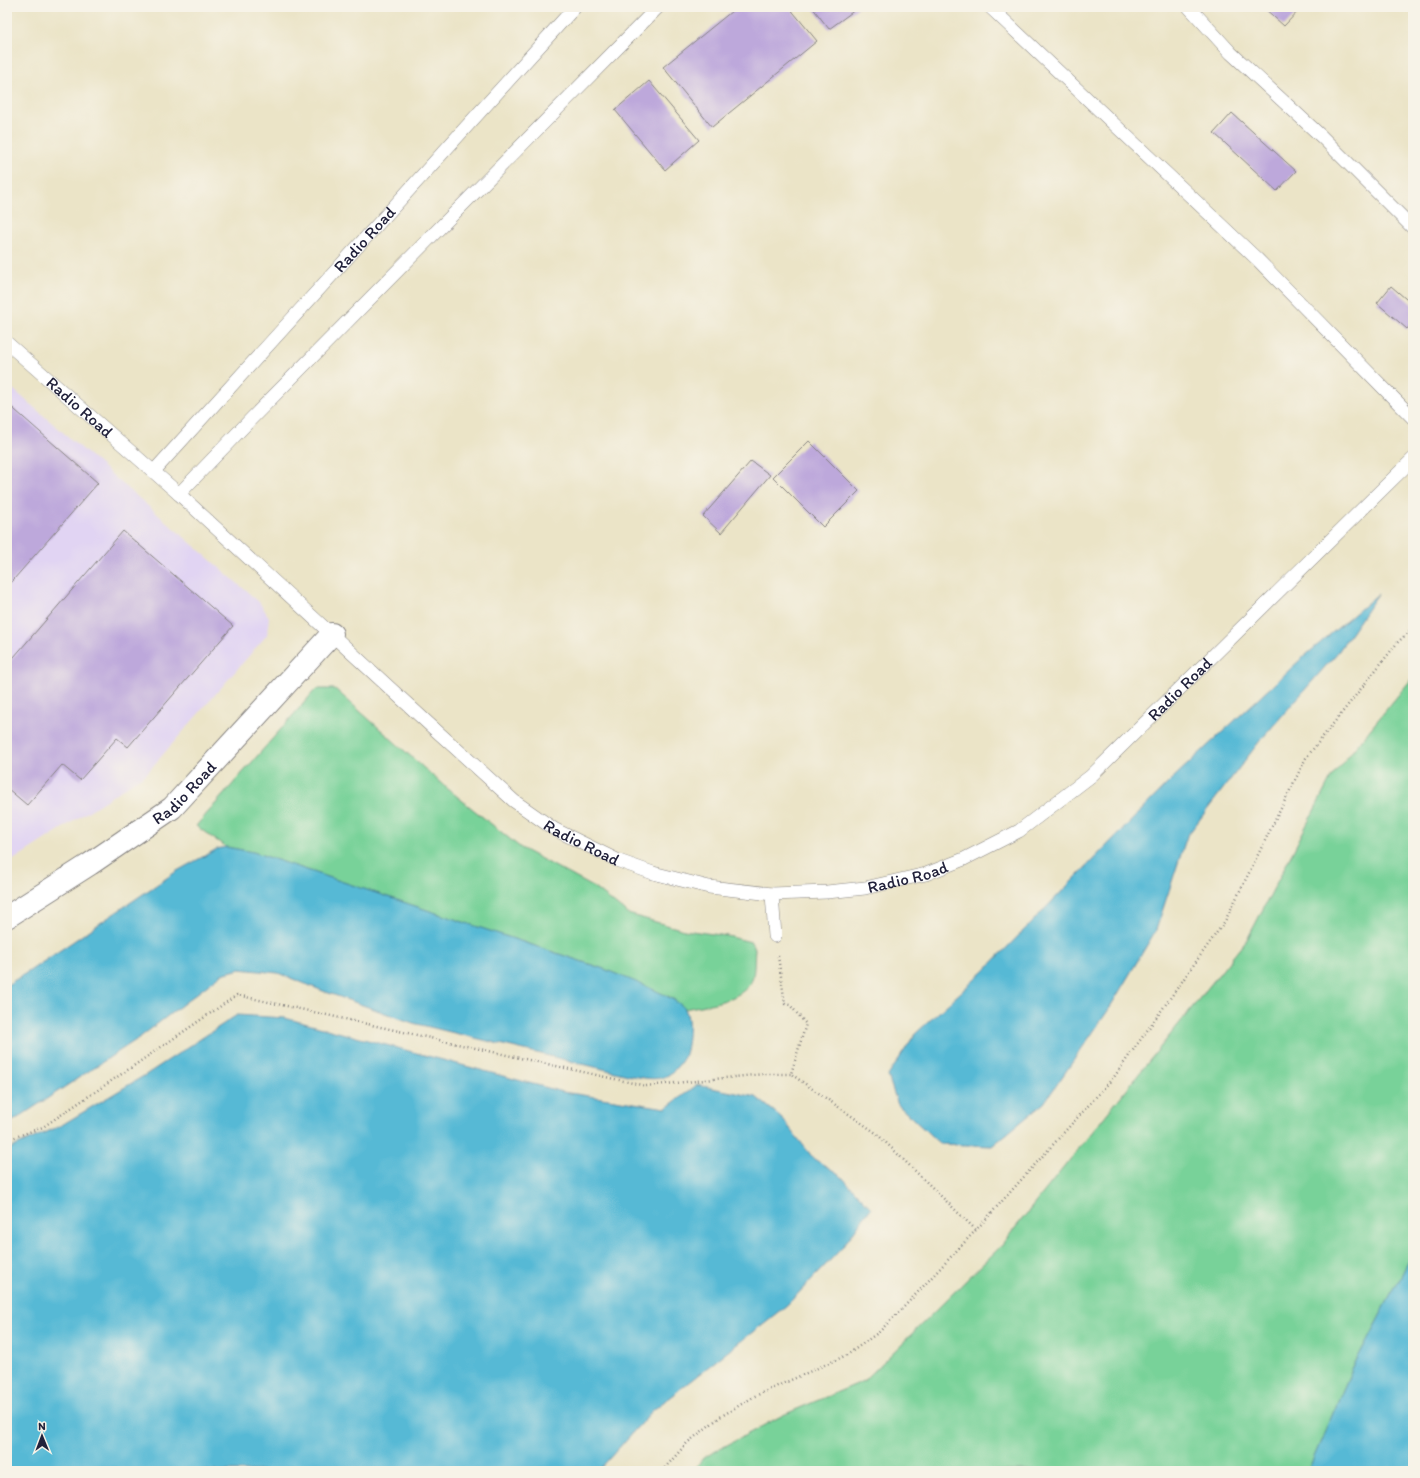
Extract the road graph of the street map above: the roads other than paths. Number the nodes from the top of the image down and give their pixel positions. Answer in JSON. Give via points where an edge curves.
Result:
{"nodes":[{"id":1,"x":575,"y":7,"type":"edge"},
{"id":2,"x":658,"y":7,"type":"edge"},
{"id":3,"x":990,"y":7,"type":"edge"},
{"id":4,"x":1189,"y":7,"type":"edge"},
{"id":5,"x":1413,"y":228,"type":"edge"},
{"id":6,"x":7,"y":343,"type":"edge"},
{"id":7,"x":1413,"y":418,"type":"edge"},
{"id":8,"x":1413,"y":459,"type":"edge"},
{"id":9,"x":154,"y":471,"type":"junction"},
{"id":10,"x":179,"y":494,"type":"junction"},
{"id":11,"x":332,"y":634,"type":"junction"},
{"id":12,"x":772,"y":894,"type":"junction"},
{"id":13,"x":7,"y":917,"type":"edge"},
{"id":14,"x":775,"y":936,"type":"road end"}],
"edges":[{"from":1,"to":9,"type":"lane","name":"Radio Road"},
{"from":2,"to":10,"type":"lane"},
{"from":3,"to":7,"type":"lane","via":[[1258,258]]},
{"from":4,"to":5,"type":"lane","via":[[1231,53],[1322,137]]},
{"from":6,"to":9,"type":"lane","name":"Radio Road"},
{"from":8,"to":12,"type":"lane","name":"Radio Road","via":[[1091,776],[1019,831],[964,859],[926,874],[865,888]]},
{"from":9,"to":10,"type":"lane","name":"Radio Road"},
{"from":10,"to":11,"type":"lane","name":"Radio Road"},
{"from":11,"to":12,"type":"lane","name":"Radio Road","via":[[514,801],[554,829],[612,858],[653,873],[709,887]]},
{"from":11,"to":13,"type":"street","name":"Radio Road","via":[[172,808]]},
{"from":12,"to":14,"type":"lane"}]}
